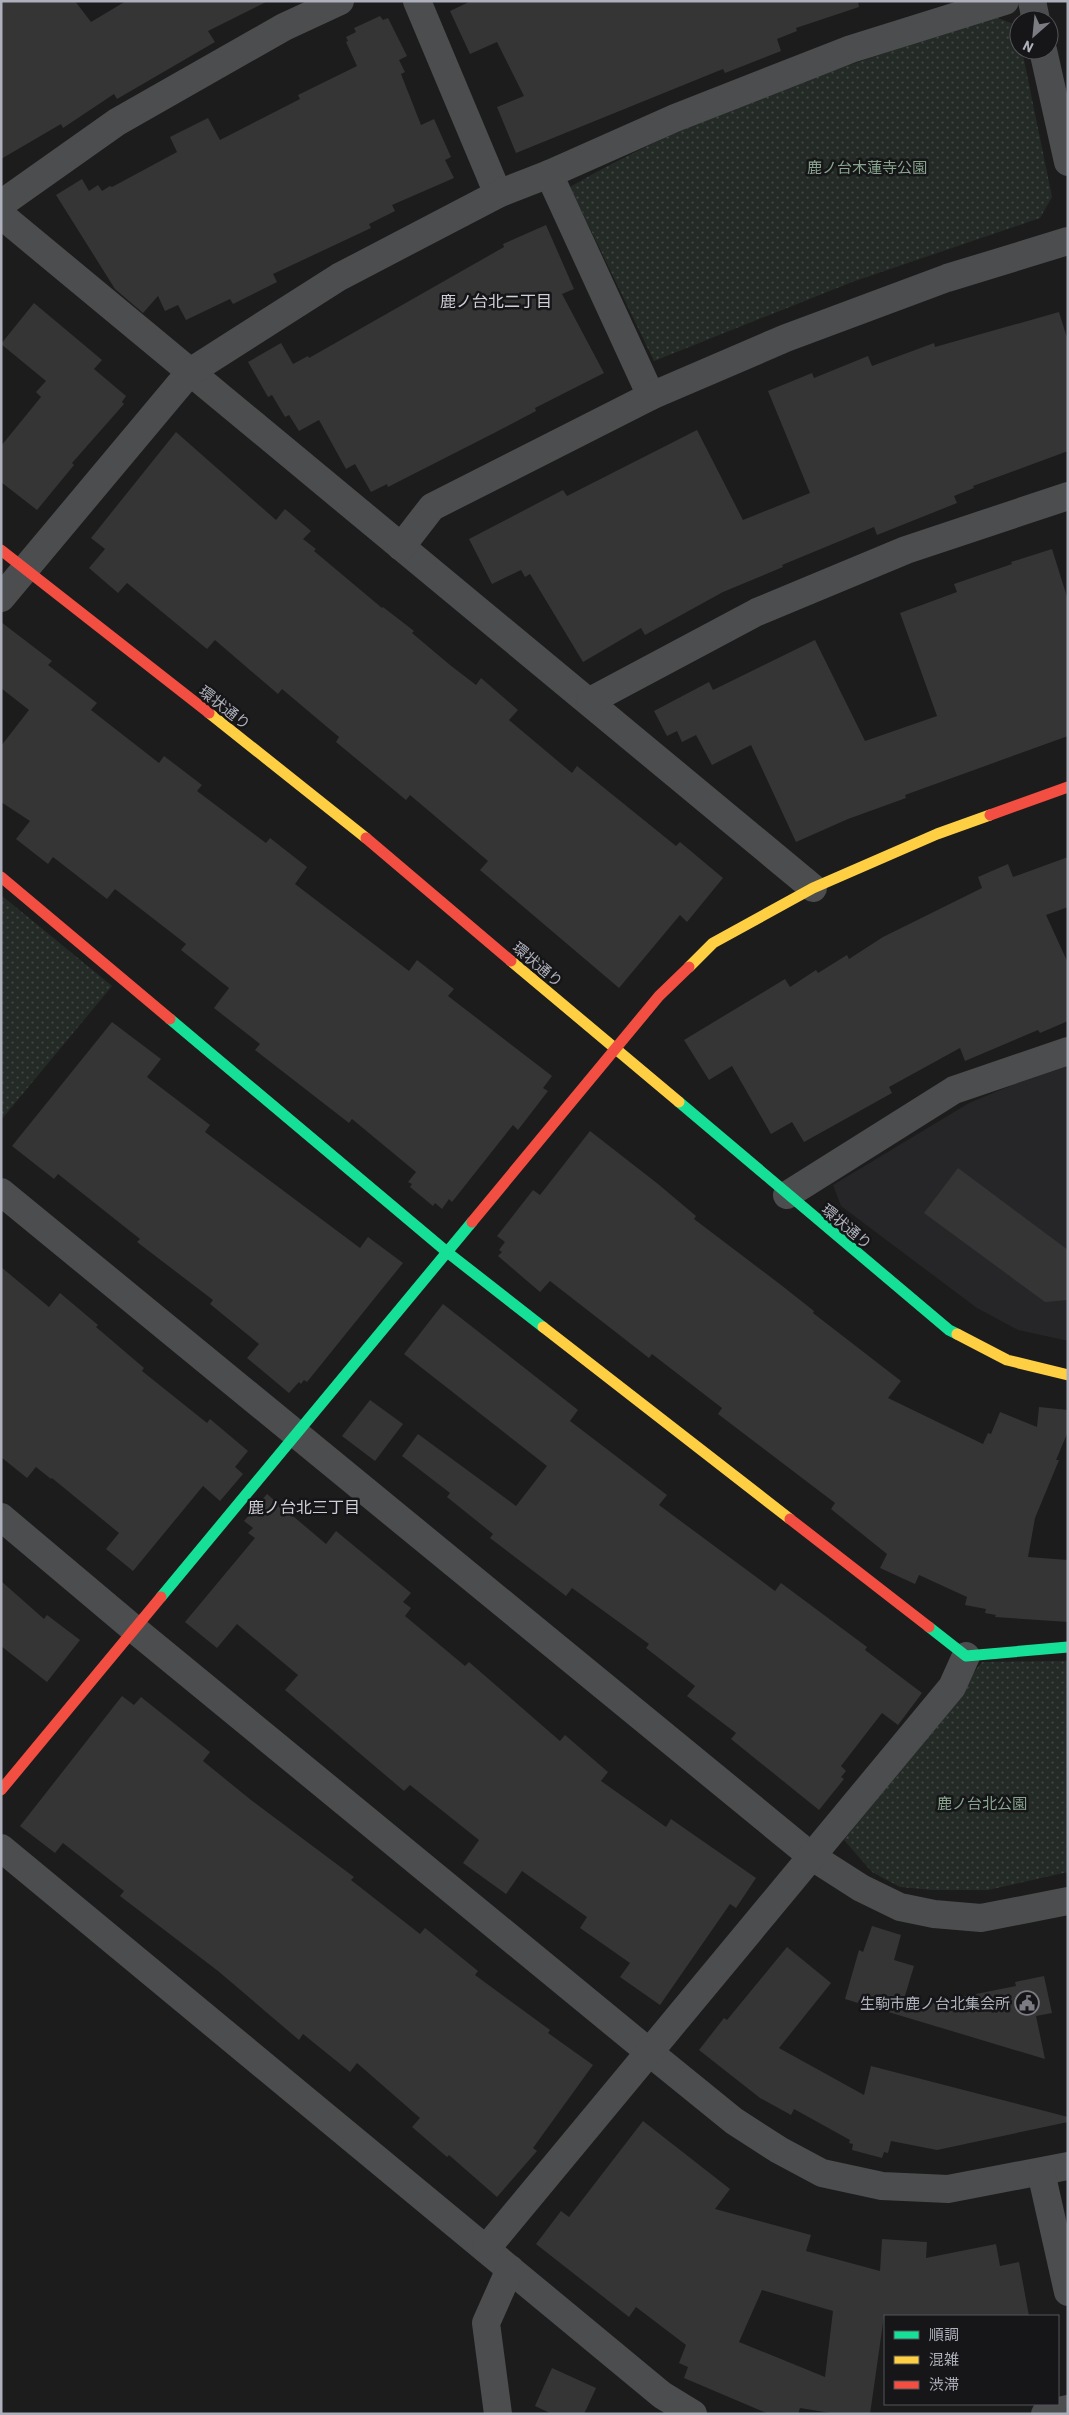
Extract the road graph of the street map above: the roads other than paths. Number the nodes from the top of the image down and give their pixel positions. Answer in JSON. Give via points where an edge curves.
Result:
{"nodes":[{"id":1,"x":340,"y":1,"type":"edge"},
{"id":2,"x":416,"y":1,"type":"edge"},
{"id":3,"x":1005,"y":1,"type":"edge"},
{"id":4,"x":1045,"y":60,"type":"edge"},
{"id":5,"x":1068,"y":162,"type":"edge"},
{"id":6,"x":550,"y":174,"type":"junction"},
{"id":7,"x":498,"y":194,"type":"junction"},
{"id":8,"x":1,"y":204,"type":"edge"},
{"id":9,"x":1,"y":215,"type":"edge"},
{"id":10,"x":1068,"y":241,"type":"edge"},
{"id":11,"x":190,"y":372,"type":"junction"},
{"id":12,"x":651,"y":396,"type":"junction"},
{"id":13,"x":1068,"y":496,"type":"edge"},
{"id":14,"x":401,"y":547,"type":"junction"},
{"id":15,"x":1,"y":550,"type":"edge"},
{"id":16,"x":25,"y":570,"type":"junction"},
{"id":17,"x":1,"y":598,"type":"edge"},
{"id":18,"x":590,"y":701,"type":"junction"},
{"id":19,"x":1068,"y":786,"type":"edge"},
{"id":20,"x":1,"y":877,"type":"edge"},
{"id":21,"x":813,"y":888,"type":"junction"},
{"id":22,"x":616,"y":1049,"type":"junction"},
{"id":23,"x":1068,"y":1051,"type":"edge"},
{"id":24,"x":1,"y":1192,"type":"edge"},
{"id":25,"x":787,"y":1195,"type":"junction"},
{"id":26,"x":447,"y":1252,"type":"junction"},
{"id":27,"x":1068,"y":1375,"type":"edge"},
{"id":28,"x":296,"y":1435,"type":"junction"},
{"id":29,"x":1,"y":1517,"type":"edge"},
{"id":30,"x":134,"y":1629,"type":"junction"},
{"id":31,"x":1068,"y":1646,"type":"edge"},
{"id":32,"x":966,"y":1656,"type":"junction"},
{"id":33,"x":1,"y":1790,"type":"edge"},
{"id":34,"x":1,"y":1848,"type":"edge"},
{"id":35,"x":811,"y":1856,"type":"junction"},
{"id":36,"x":1068,"y":1902,"type":"edge"},
{"id":37,"x":649,"y":2052,"type":"junction"},
{"id":38,"x":1068,"y":2166,"type":"edge"},
{"id":39,"x":1041,"y":2172,"type":"junction"},
{"id":40,"x":486,"y":2249,"type":"junction"},
{"id":41,"x":510,"y":2269,"type":"junction"},
{"id":42,"x":1068,"y":2292,"type":"edge"},
{"id":43,"x":1068,"y":2409,"type":"edge"},
{"id":44,"x":498,"y":2414,"type":"edge"},
{"id":45,"x":693,"y":2414,"type":"edge"},
{"id":46,"x":1045,"y":2414,"type":"edge"}],
"edges":[{"from":1,"to":8,"type":"street","via":[[284,28],[117,122]]},
{"from":2,"to":7,"type":"street"},
{"from":3,"to":6,"type":"street","via":[[851,49],[675,118]]},
{"from":4,"to":5,"type":"street"},
{"from":6,"to":7,"type":"street"},
{"from":6,"to":12,"type":"street"},
{"from":7,"to":11,"type":"street","via":[[339,277]]},
{"from":9,"to":11,"type":"street"},
{"from":10,"to":12,"type":"street","via":[[947,278],[822,325]]},
{"from":11,"to":14,"type":"street"},
{"from":11,"to":16,"type":"street"},
{"from":12,"to":14,"type":"street","via":[[432,507]]},
{"from":13,"to":18,"type":"street","via":[[906,550],[757,612]]},
{"from":14,"to":18,"type":"street"},
{"from":15,"to":16,"type":"street","name":"環状通り"},
{"from":16,"to":17,"type":"street"},
{"from":16,"to":22,"type":"street","name":"環状通り","via":[[320,800]]},
{"from":18,"to":21,"type":"street"},
{"from":19,"to":21,"type":"street","via":[[937,834]]},
{"from":20,"to":26,"type":"street"},
{"from":21,"to":22,"type":"street","via":[[713,943],[659,996]]},
{"from":22,"to":25,"type":"street","name":"環状通り"},
{"from":22,"to":26,"type":"street"},
{"from":23,"to":25,"type":"street","via":[[954,1090]]},
{"from":24,"to":28,"type":"street"},
{"from":25,"to":27,"type":"street","name":"環状通り","via":[[949,1330],[1007,1360]]},
{"from":26,"to":28,"type":"street"},
{"from":26,"to":32,"type":"street"},
{"from":28,"to":30,"type":"street"},
{"from":28,"to":35,"type":"street"},
{"from":29,"to":30,"type":"street"},
{"from":30,"to":33,"type":"street"},
{"from":30,"to":37,"type":"street"},
{"from":31,"to":32,"type":"street"},
{"from":32,"to":35,"type":"street","via":[[952,1687]]},
{"from":34,"to":40,"type":"street"},
{"from":35,"to":36,"type":"street","via":[[860,1888],[900,1907],[934,1914],[981,1918]]},
{"from":35,"to":37,"type":"street"},
{"from":37,"to":39,"type":"street","via":[[734,2121],[822,2173],[882,2186],[948,2189]]},
{"from":37,"to":40,"type":"street"},
{"from":38,"to":39,"type":"street"},
{"from":39,"to":42,"type":"street"},
{"from":40,"to":41,"type":"street"},
{"from":41,"to":44,"type":"street","via":[[486,2323]]},
{"from":41,"to":45,"type":"street","via":[[662,2395]]},
{"from":43,"to":46,"type":"street"}]}
